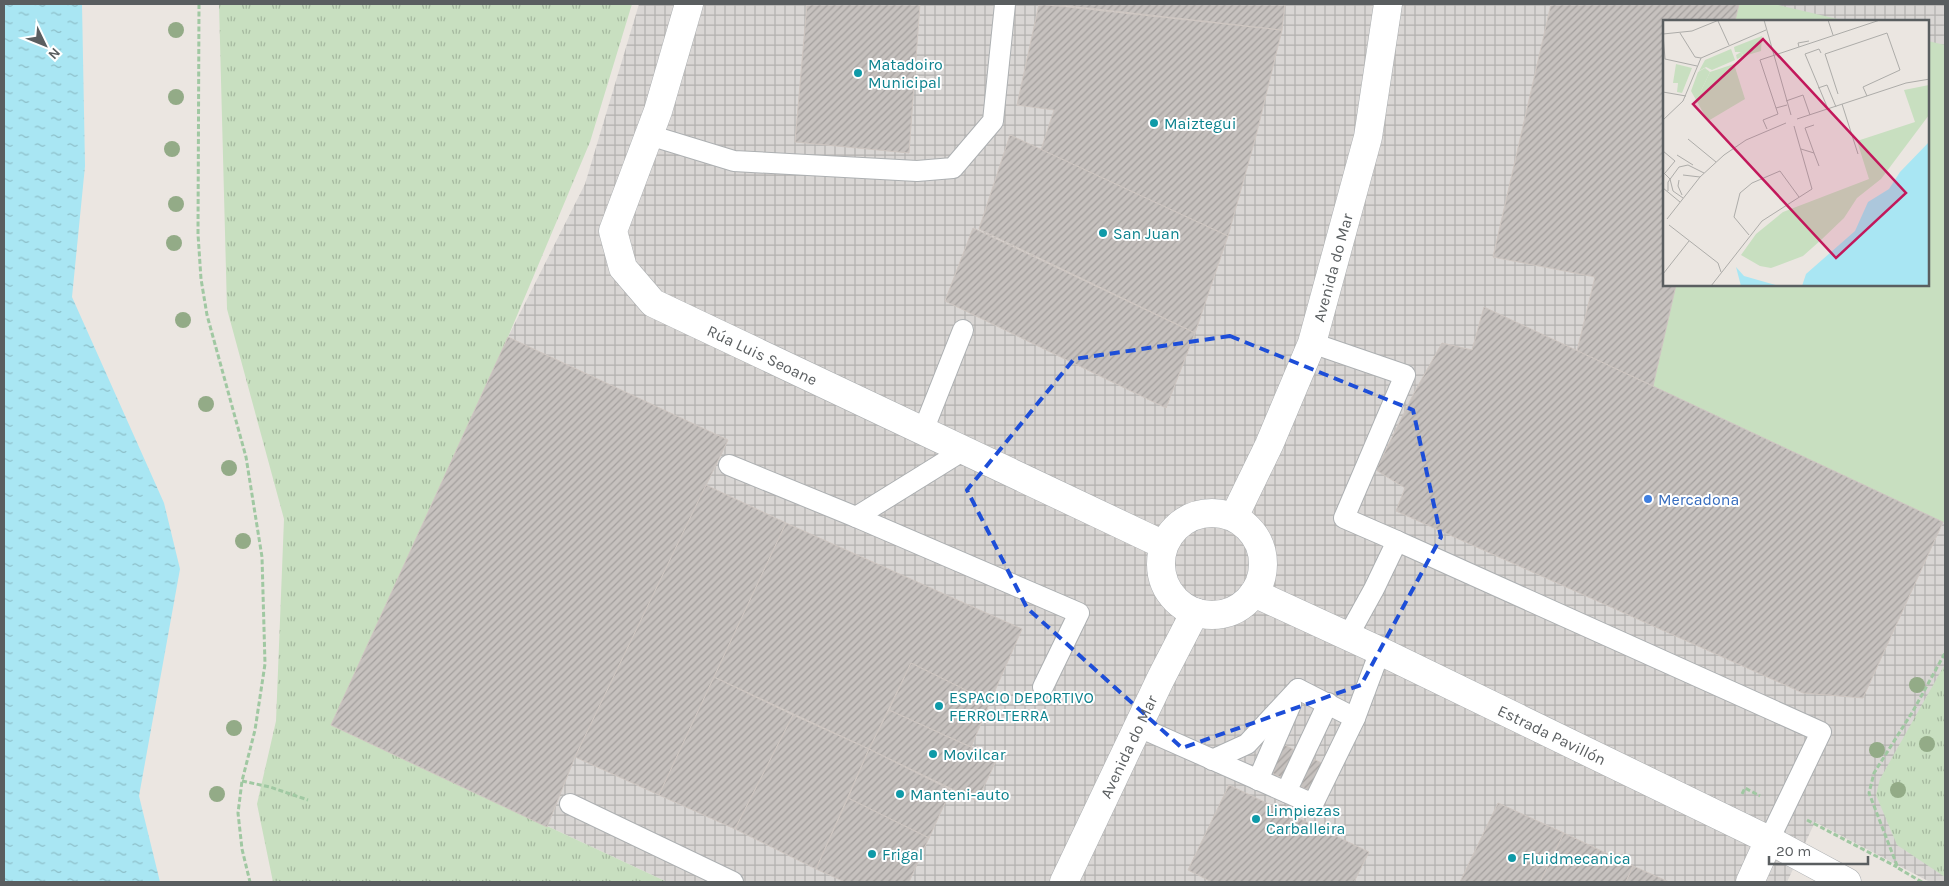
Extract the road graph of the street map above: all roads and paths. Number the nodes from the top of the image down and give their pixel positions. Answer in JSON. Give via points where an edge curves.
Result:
{"nodes":[{"id":1,"x":199,"y":4,"type":"edge"},
{"id":2,"x":689,"y":4,"type":"edge"},
{"id":3,"x":1005,"y":4,"type":"edge"},
{"id":4,"x":1388,"y":4,"type":"edge"},
{"id":5,"x":649,"y":135,"type":"junction"},
{"id":6,"x":963,"y":330,"type":"dead end"},
{"id":7,"x":1312,"y":343,"type":"junction"},
{"id":8,"x":924,"y":431,"type":"junction"},
{"id":9,"x":964,"y":450,"type":"junction"},
{"id":10,"x":729,"y":465,"type":"dead end"},
{"id":11,"x":856,"y":517,"type":"junction"},
{"id":12,"x":1234,"y":517,"type":"junction"},
{"id":13,"x":1397,"y":541,"type":"junction"},
{"id":14,"x":1164,"y":545,"type":"junction"},
{"id":15,"x":1254,"y":593,"type":"junction"},
{"id":16,"x":1195,"y":612,"type":"junction"},
{"id":17,"x":1348,"y":636,"type":"junction"},
{"id":18,"x":1380,"y":650,"type":"junction"},
{"id":19,"x":1945,"y":653,"type":"edge"},
{"id":20,"x":1043,"y":686,"type":"dead end"},
{"id":21,"x":1298,"y":689,"type":"junction"},
{"id":22,"x":1328,"y":703,"type":"junction"},
{"id":23,"x":1355,"y":718,"type":"junction"},
{"id":24,"x":1139,"y":727,"type":"junction"},
{"id":25,"x":1212,"y":760,"type":"junction"},
{"id":26,"x":1258,"y":780,"type":"junction"},
{"id":27,"x":242,"y":781,"type":"junction"},
{"id":28,"x":1286,"y":792,"type":"junction"},
{"id":29,"x":1741,"y":796,"type":"dead end"},
{"id":30,"x":308,"y":800,"type":"dead end"},
{"id":31,"x":570,"y":804,"type":"dead end"},
{"id":32,"x":1784,"y":808,"type":"junction"},
{"id":33,"x":1769,"y":840,"type":"junction"},
{"id":34,"x":1898,"y":868,"type":"junction"},
{"id":35,"x":250,"y":882,"type":"edge"},
{"id":36,"x":733,"y":882,"type":"edge"},
{"id":37,"x":1064,"y":882,"type":"edge"},
{"id":38,"x":1750,"y":882,"type":"edge"},
{"id":39,"x":1847,"y":882,"type":"edge"},
{"id":40,"x":1922,"y":882,"type":"edge"}],
"edges":[{"from":1,"to":27,"type":"path","via":[[198,234],[201,279],[209,325],[246,457],[262,557],[265,664],[255,730]]},
{"from":2,"to":5,"type":"street","name":"Rúa Luis Seoane"},
{"from":3,"to":5,"type":"lane","via":[[993,121],[953,168],[917,171],[734,161]]},
{"from":4,"to":7,"type":"street","name":"Avenida do Mar","via":[[1368,137]]},
{"from":5,"to":8,"type":"street","name":"Rúa Luis Seoane","via":[[614,231],[622,268],[654,304]]},
{"from":6,"to":8,"type":"lane"},
{"from":7,"to":12,"type":"street","name":"Avenida do Mar"},
{"from":7,"to":13,"type":"lane","via":[[1405,375],[1344,518]]},
{"from":8,"to":9,"type":"street","name":"Rúa Luis Seoane"},
{"from":9,"to":11,"type":"lane"},
{"from":9,"to":14,"type":"street","name":"Rúa Luis Seoane"},
{"from":10,"to":11,"type":"lane"},
{"from":11,"to":20,"type":"lane","via":[[1079,613]]},
{"from":12,"to":14,"type":"street","via":[[1217,512],[1196,515],[1170,533]]},
{"from":12,"to":15,"type":"street","via":[[1248,527],[1258,541],[1262,574]]},
{"from":13,"to":17,"type":"lane"},
{"from":13,"to":32,"type":"lane","via":[[1821,732]]},
{"from":14,"to":16,"type":"street","via":[[1161,564],[1164,583],[1182,606]]},
{"from":15,"to":16,"type":"street","via":[[1245,603],[1230,611],[1214,615]]},
{"from":15,"to":17,"type":"street","name":"Estrada Pavillón"},
{"from":16,"to":24,"type":"street","name":"Avenida do Mar"},
{"from":17,"to":18,"type":"street","name":"Estrada Pavillón"},
{"from":18,"to":23,"type":"lane"},
{"from":18,"to":33,"type":"street","name":"Estrada Pavillón"},
{"from":19,"to":34,"type":"path","via":[[1874,773],[1869,792]]},
{"from":21,"to":22,"type":"lane"},
{"from":21,"to":25,"type":"lane","via":[[1247,744]]},
{"from":21,"to":26,"type":"lane"},
{"from":22,"to":23,"type":"lane"},
{"from":22,"to":28,"type":"lane"},
{"from":23,"to":28,"type":"lane","via":[[1313,804]]},
{"from":24,"to":25,"type":"lane"},
{"from":24,"to":37,"type":"street","name":"Avenida do Mar"},
{"from":25,"to":26,"type":"lane"},
{"from":26,"to":28,"type":"lane"},
{"from":27,"to":30,"type":"path"},
{"from":27,"to":35,"type":"path","via":[[238,813]]},
{"from":29,"to":32,"type":"path","via":[[1745,788]]},
{"from":31,"to":36,"type":"lane"},
{"from":32,"to":33,"type":"lane"},
{"from":32,"to":34,"type":"path"},
{"from":33,"to":38,"type":"street"},
{"from":33,"to":39,"type":"street","name":"Estrada Pavillón"},
{"from":34,"to":40,"type":"path"}]}
